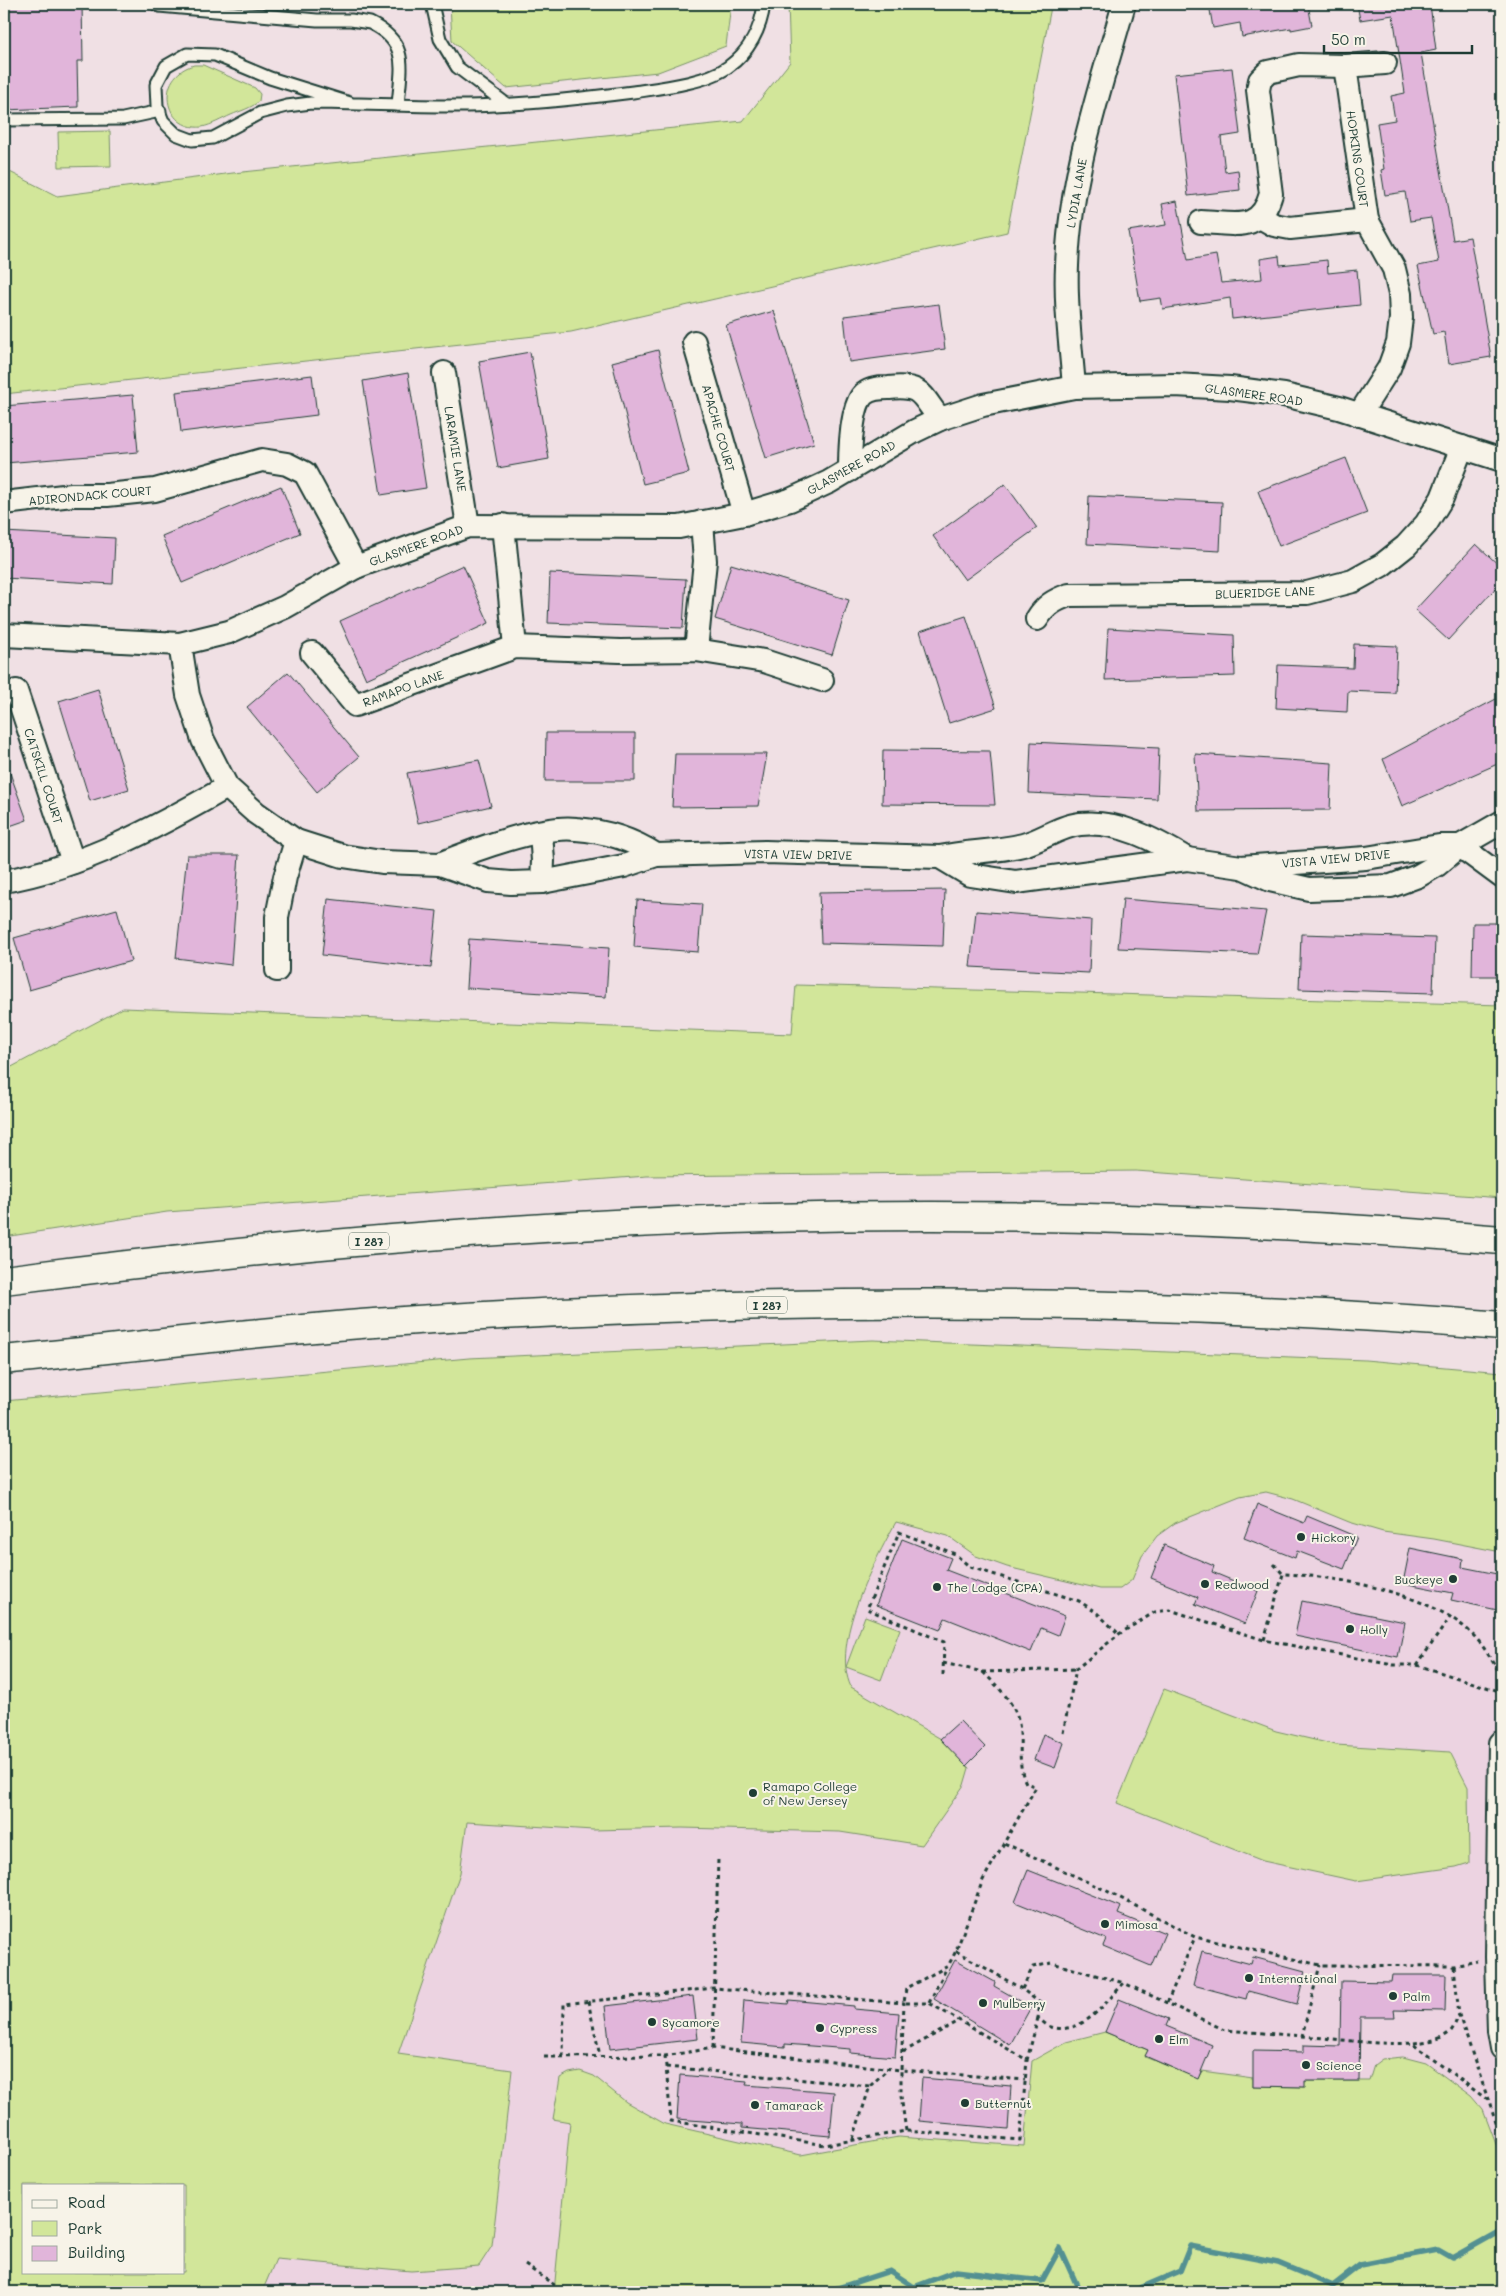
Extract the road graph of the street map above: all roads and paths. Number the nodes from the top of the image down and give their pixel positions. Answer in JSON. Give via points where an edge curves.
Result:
{"nodes":[{"id":1,"x":156,"y":4,"type":"edge"},
{"id":2,"x":432,"y":4,"type":"edge"},
{"id":3,"x":764,"y":4,"type":"edge"},
{"id":4,"x":1124,"y":4,"type":"edge"},
{"id":5,"x":1385,"y":63,"type":"dead end"},
{"id":6,"x":1345,"y":66,"type":"junction"},
{"id":7,"x":350,"y":103,"type":"junction"},
{"id":8,"x":504,"y":103,"type":"junction"},
{"id":9,"x":398,"y":105,"type":"junction"},
{"id":10,"x":160,"y":111,"type":"junction"},
{"id":11,"x":4,"y":120,"type":"edge"},
{"id":12,"x":1260,"y":217,"type":"junction"},
{"id":13,"x":1367,"y":220,"type":"junction"},
{"id":14,"x":1201,"y":222,"type":"dead end"},
{"id":15,"x":694,"y":342,"type":"dead end"},
{"id":16,"x":444,"y":372,"type":"dead end"},
{"id":17,"x":1074,"y":387,"type":"junction"},
{"id":18,"x":1359,"y":414,"type":"junction"},
{"id":19,"x":940,"y":419,"type":"junction"},
{"id":20,"x":1462,"y":447,"type":"junction"},
{"id":21,"x":1502,"y":460,"type":"edge"},
{"id":22,"x":850,"y":470,"type":"junction"},
{"id":23,"x":4,"y":503,"type":"edge"},
{"id":24,"x":744,"y":514,"type":"junction"},
{"id":25,"x":702,"y":522,"type":"junction"},
{"id":26,"x":503,"y":525,"type":"junction"},
{"id":27,"x":468,"y":526,"type":"junction"},
{"id":28,"x":356,"y":566,"type":"junction"},
{"id":29,"x":1036,"y":619,"type":"dead end"},
{"id":30,"x":4,"y":635,"type":"edge"},
{"id":31,"x":180,"y":644,"type":"junction"},
{"id":32,"x":515,"y":647,"type":"junction"},
{"id":33,"x":696,"y":650,"type":"junction"},
{"id":34,"x":312,"y":653,"type":"dead end"},
{"id":35,"x":822,"y":680,"type":"dead end"},
{"id":36,"x":16,"y":691,"type":"dead end"},
{"id":37,"x":227,"y":787,"type":"junction"},
{"id":38,"x":1502,"y":822,"type":"edge"},
{"id":39,"x":541,"y":832,"type":"junction"},
{"id":40,"x":296,"y":841,"type":"junction"},
{"id":41,"x":1460,"y":846,"type":"junction"},
{"id":42,"x":656,"y":855,"type":"junction"},
{"id":43,"x":940,"y":857,"type":"junction"},
{"id":44,"x":1187,"y":859,"type":"junction"},
{"id":45,"x":73,"y":862,"type":"junction"},
{"id":46,"x":440,"y":864,"type":"junction"},
{"id":47,"x":1241,"y":867,"type":"junction"},
{"id":48,"x":1502,"y":877,"type":"edge"},
{"id":49,"x":4,"y":881,"type":"edge"},
{"id":50,"x":542,"y":882,"type":"junction"},
{"id":51,"x":277,"y":970,"type":"dead end"},
{"id":52,"x":1502,"y":1240,"type":"edge"},
{"id":53,"x":4,"y":1280,"type":"edge"},
{"id":54,"x":1502,"y":1326,"type":"edge"},
{"id":55,"x":4,"y":1360,"type":"edge"},
{"id":56,"x":1274,"y":1564,"type":"dead end"},
{"id":57,"x":1282,"y":1574,"type":"junction"},
{"id":58,"x":1451,"y":1616,"type":"junction"},
{"id":59,"x":1119,"y":1634,"type":"junction"},
{"id":60,"x":1264,"y":1640,"type":"junction"},
{"id":61,"x":943,"y":1662,"type":"junction"},
{"id":62,"x":1417,"y":1665,"type":"junction"},
{"id":63,"x":1076,"y":1669,"type":"junction"},
{"id":64,"x":983,"y":1672,"type":"junction"},
{"id":65,"x":943,"y":1675,"type":"dead end"},
{"id":66,"x":1502,"y":1676,"type":"edge"},
{"id":67,"x":1502,"y":1692,"type":"edge"},
{"id":68,"x":1063,"y":1733,"type":"dead end"},
{"id":69,"x":1501,"y":1743,"type":"edge"},
{"id":70,"x":1004,"y":1843,"type":"junction"},
{"id":71,"x":718,"y":1858,"type":"dead end"},
{"id":72,"x":1195,"y":1937,"type":"junction"},
{"id":73,"x":956,"y":1951,"type":"junction"},
{"id":74,"x":1497,"y":1957,"type":"junction"},
{"id":75,"x":1320,"y":1965,"type":"junction"},
{"id":76,"x":948,"y":1966,"type":"junction"},
{"id":77,"x":1454,"y":1966,"type":"junction"},
{"id":78,"x":1124,"y":1983,"type":"junction"},
{"id":79,"x":714,"y":1988,"type":"junction"},
{"id":80,"x":1022,"y":1989,"type":"junction"},
{"id":81,"x":588,"y":2001,"type":"junction"},
{"id":82,"x":904,"y":2003,"type":"junction"},
{"id":83,"x":929,"y":2003,"type":"junction"},
{"id":84,"x":1167,"y":2003,"type":"junction"},
{"id":85,"x":1459,"y":2015,"type":"junction"},
{"id":86,"x":1038,"y":2018,"type":"junction"},
{"id":87,"x":959,"y":2021,"type":"junction"},
{"id":88,"x":1302,"y":2036,"type":"junction"},
{"id":89,"x":1414,"y":2044,"type":"junction"},
{"id":90,"x":713,"y":2048,"type":"junction"},
{"id":91,"x":1502,"y":2048,"type":"edge"},
{"id":92,"x":903,"y":2052,"type":"junction"},
{"id":93,"x":544,"y":2056,"type":"dead end"},
{"id":94,"x":563,"y":2056,"type":"junction"},
{"id":95,"x":600,"y":2056,"type":"junction"},
{"id":96,"x":665,"y":2056,"type":"junction"},
{"id":97,"x":1027,"y":2060,"type":"junction"},
{"id":98,"x":666,"y":2067,"type":"junction"},
{"id":99,"x":888,"y":2069,"type":"junction"},
{"id":100,"x":901,"y":2070,"type":"junction"},
{"id":101,"x":1025,"y":2080,"type":"junction"},
{"id":102,"x":870,"y":2086,"type":"junction"},
{"id":103,"x":1490,"y":2102,"type":"junction"},
{"id":104,"x":906,"y":2131,"type":"junction"},
{"id":105,"x":854,"y":2139,"type":"junction"},
{"id":106,"x":1502,"y":2140,"type":"edge"},
{"id":107,"x":525,"y":2265,"type":"dead end"},
{"id":108,"x":564,"y":2292,"type":"edge"}],
"edges":[{"from":1,"to":9,"type":"lane","via":[[370,23],[385,30],[395,41],[402,59]]},
{"from":2,"to":8,"type":"lane","via":[[440,39],[457,67]]},
{"from":3,"to":8,"type":"lane","via":[[750,47],[727,68],[693,82],[593,97]]},
{"from":4,"to":17,"type":"street","name":"LYDIA LANE","via":[[1079,167],[1070,221],[1068,323]]},
{"from":5,"to":6,"type":"street"},
{"from":6,"to":12,"type":"street","via":[[1299,64],[1268,72],[1260,80],[1259,105],[1271,194]]},
{"from":6,"to":13,"type":"street","name":"HOPKINS COURT"},
{"from":7,"to":9,"type":"lane"},
{"from":7,"to":10,"type":"lane","via":[[287,106],[260,113],[213,138],[192,140],[176,134],[163,121]]},
{"from":7,"to":10,"type":"lane","via":[[270,78],[215,55],[187,54],[166,66],[156,85]]},
{"from":8,"to":9,"type":"lane"},
{"from":10,"to":11,"type":"lane","via":[[123,119]]},
{"from":12,"to":13,"type":"street","via":[[1274,225],[1290,228]]},
{"from":12,"to":14,"type":"street","via":[[1248,224]]},
{"from":13,"to":18,"type":"street","name":"HOPKINS COURT","via":[[1394,269],[1401,318],[1398,343],[1388,368]]},
{"from":15,"to":24,"type":"street","name":"APACHE COURT"},
{"from":16,"to":27,"type":"street","name":"LARAMIE LANE"},
{"from":17,"to":18,"type":"street","name":"GLASMERE ROAD","via":[[1175,385],[1230,388],[1284,395]]},
{"from":17,"to":19,"type":"street","name":"GLASMERE ROAD","via":[[983,405]]},
{"from":18,"to":20,"type":"street","name":"GLASMERE ROAD"},
{"from":19,"to":22,"type":"street","name":"GLASMERE ROAD","via":[[915,430]]},
{"from":19,"to":22,"type":"street","via":[[918,390],[908,386],[872,389],[862,395],[854,416]]},
{"from":20,"to":21,"type":"street","name":"GLASMERE ROAD"},
{"from":20,"to":29,"type":"street","name":"BLUERIDGE LANE","via":[[1442,498],[1426,524],[1406,546],[1353,581],[1307,592],[1069,595],[1055,600]]},
{"from":22,"to":24,"type":"street","name":"GLASMERE ROAD","via":[[790,500]]},
{"from":23,"to":28,"type":"street","name":"ADIRONDACK COURT","via":[[155,490],[262,460],[287,464],[305,474]]},
{"from":24,"to":25,"type":"street","name":"GLASMERE ROAD"},
{"from":25,"to":26,"type":"street","name":"GLASMERE ROAD","via":[[679,527]]},
{"from":25,"to":33,"type":"street","via":[[704,561]]},
{"from":26,"to":27,"type":"street","name":"GLASMERE ROAD"},
{"from":26,"to":32,"type":"street"},
{"from":27,"to":28,"type":"street","name":"GLASMERE ROAD"},
{"from":28,"to":31,"type":"street","name":"GLASMERE ROAD","via":[[285,607],[229,632]]},
{"from":30,"to":31,"type":"street","name":"GLASMERE ROAD"},
{"from":31,"to":37,"type":"street","name":"VISTA VIEW DRIVE","via":[[188,695],[202,740]]},
{"from":32,"to":33,"type":"street","name":"RAMAPO LANE"},
{"from":32,"to":34,"type":"street","name":"RAMAPO LANE","via":[[355,705]]},
{"from":33,"to":35,"type":"street","name":"RAMAPO LANE","via":[[764,661]]},
{"from":36,"to":45,"type":"street","name":"CATSKILL COURT"},
{"from":37,"to":40,"type":"street","name":"VISTA VIEW DRIVE","via":[[256,813]]},
{"from":37,"to":45,"type":"street","via":[[155,828]]},
{"from":38,"to":41,"type":"street","name":"VISTA VIEW DRIVE"},
{"from":39,"to":42,"type":"street","name":"VISTA VIEW DRIVE","via":[[575,828],[641,845]]},
{"from":39,"to":46,"type":"street","name":"VISTA VIEW DRIVE","via":[[498,843]]},
{"from":39,"to":50,"type":"street"},
{"from":40,"to":46,"type":"street","name":"VISTA VIEW DRIVE","via":[[343,856],[382,862]]},
{"from":40,"to":51,"type":"street","via":[[277,917]]},
{"from":41,"to":47,"type":"street","name":"VISTA VIEW DRIVE","via":[[1439,846],[1366,858]]},
{"from":41,"to":47,"type":"street","name":"VISTA VIEW DRIVE","via":[[1437,866],[1391,886],[1309,889],[1270,880]]},
{"from":41,"to":48,"type":"street"},
{"from":42,"to":43,"type":"street","name":"VISTA VIEW DRIVE","via":[[766,852]]},
{"from":42,"to":50,"type":"street","name":"VISTA VIEW DRIVE","via":[[624,866]]},
{"from":43,"to":44,"type":"street","name":"VISTA VIEW DRIVE","via":[[970,875],[1016,882]]},
{"from":43,"to":44,"type":"street","name":"VISTA VIEW DRIVE","via":[[1021,845],[1080,824],[1109,825],[1142,835]]},
{"from":44,"to":47,"type":"street","name":"VISTA VIEW DRIVE"},
{"from":45,"to":49,"type":"street","via":[[39,875]]},
{"from":46,"to":50,"type":"street","name":"VISTA VIEW DRIVE","via":[[488,881]]},
{"from":52,"to":53,"type":"highway","number":"I 287","via":[[1145,1220],[920,1216],[744,1219],[626,1223],[405,1238]]},
{"from":54,"to":55,"type":"highway","number":"I 287","via":[[1151,1306],[830,1303],[413,1320]]},
{"from":56,"to":57,"type":"path"},
{"from":57,"to":58,"type":"path","via":[[1310,1575],[1407,1596]]},
{"from":57,"to":60,"type":"path"},
{"from":58,"to":62,"type":"path"},
{"from":58,"to":66,"type":"path","via":[[1474,1636]]},
{"from":59,"to":60,"type":"path","via":[[1155,1612],[1170,1610]]},
{"from":59,"to":61,"type":"path","via":[[1079,1601],[970,1567],[955,1554],[899,1532],[867,1609],[944,1642]]},
{"from":59,"to":63,"type":"path"},
{"from":60,"to":62,"type":"path","via":[[1393,1665]]},
{"from":61,"to":64,"type":"path"},
{"from":61,"to":65,"type":"path"},
{"from":62,"to":67,"type":"path"},
{"from":63,"to":64,"type":"path"},
{"from":63,"to":68,"type":"path"},
{"from":64,"to":70,"type":"path","via":[[1006,1695],[1015,1710],[1020,1730],[1020,1771],[1026,1783],[1036,1787]]},
{"from":69,"to":74,"type":"street"},
{"from":70,"to":72,"type":"path"},
{"from":70,"to":73,"type":"path","via":[[983,1880]]},
{"from":71,"to":79,"type":"path"},
{"from":72,"to":75,"type":"path"},
{"from":72,"to":84,"type":"path"},
{"from":73,"to":76,"type":"path"},
{"from":73,"to":80,"type":"path"},
{"from":74,"to":77,"type":"path"},
{"from":74,"to":91,"type":"street"},
{"from":75,"to":77,"type":"path"},
{"from":75,"to":88,"type":"path"},
{"from":76,"to":82,"type":"path","via":[[906,1988]]},
{"from":76,"to":83,"type":"path"},
{"from":77,"to":85,"type":"path"},
{"from":78,"to":80,"type":"path","via":[[1052,1963],[1033,1967]]},
{"from":78,"to":84,"type":"path"},
{"from":78,"to":86,"type":"path","via":[[1091,2019],[1071,2027],[1050,2027]]},
{"from":79,"to":81,"type":"path"},
{"from":79,"to":82,"type":"path"},
{"from":79,"to":90,"type":"path"},
{"from":80,"to":86,"type":"path","via":[[1040,2003]]},
{"from":81,"to":94,"type":"path","via":[[564,2004]]},
{"from":81,"to":95,"type":"path"},
{"from":82,"to":83,"type":"path"},
{"from":82,"to":92,"type":"path"},
{"from":83,"to":87,"type":"path"},
{"from":84,"to":88,"type":"path","via":[[1225,2030]]},
{"from":85,"to":89,"type":"path","via":[[1451,2032],[1438,2039]]},
{"from":85,"to":103,"type":"path"},
{"from":86,"to":97,"type":"path"},
{"from":87,"to":92,"type":"path"},
{"from":87,"to":97,"type":"path"},
{"from":88,"to":89,"type":"path"},
{"from":89,"to":103,"type":"path"},
{"from":90,"to":96,"type":"path"},
{"from":90,"to":99,"type":"path"},
{"from":92,"to":100,"type":"path"},
{"from":93,"to":94,"type":"path"},
{"from":94,"to":95,"type":"path"},
{"from":95,"to":96,"type":"path"},
{"from":96,"to":98,"type":"path"},
{"from":97,"to":101,"type":"path"},
{"from":98,"to":102,"type":"path"},
{"from":98,"to":105,"type":"path","via":[[671,2121],[824,2145]]},
{"from":99,"to":100,"type":"path"},
{"from":99,"to":102,"type":"path"},
{"from":100,"to":101,"type":"path"},
{"from":100,"to":104,"type":"path","via":[[900,2096]]},
{"from":101,"to":104,"type":"path","via":[[1020,2140]]},
{"from":102,"to":105,"type":"path"},
{"from":103,"to":106,"type":"path"},
{"from":104,"to":105,"type":"path"},
{"from":107,"to":108,"type":"path"}]}
